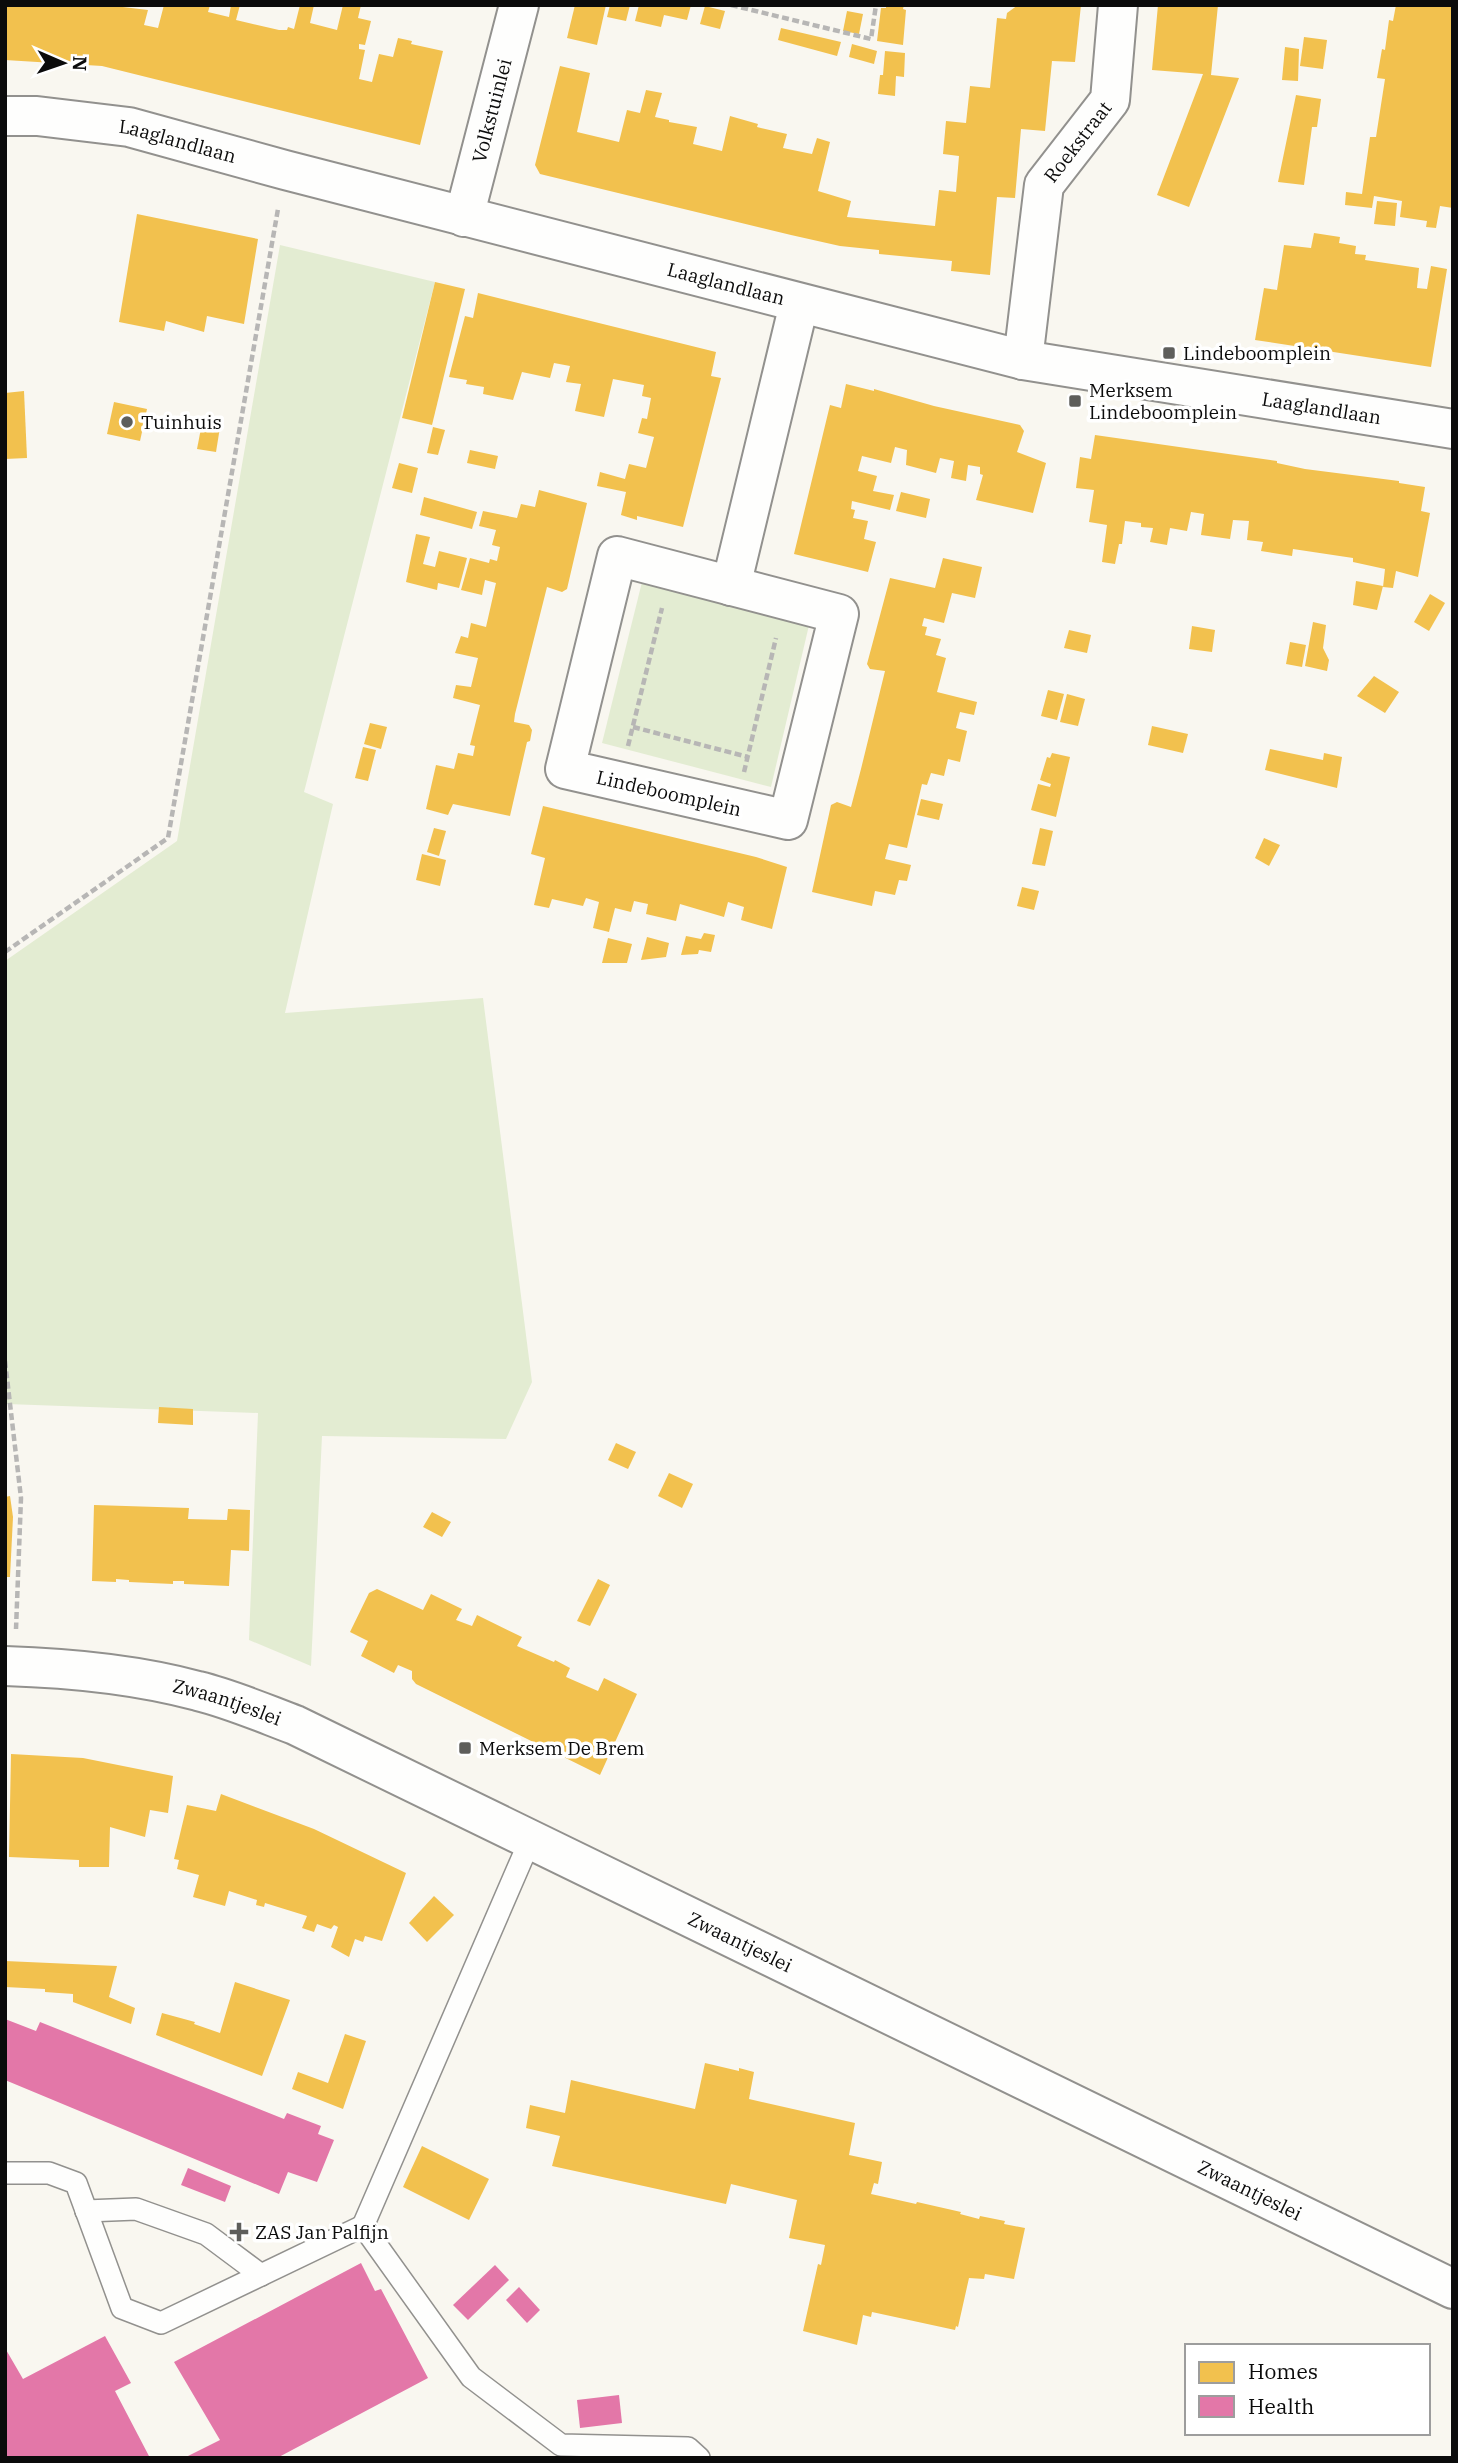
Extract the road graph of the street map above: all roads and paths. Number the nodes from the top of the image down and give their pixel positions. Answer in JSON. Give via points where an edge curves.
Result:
{"nodes":[{"id":1,"x":519,"y":5,"type":"edge"},
{"id":2,"x":731,"y":5,"type":"edge"},
{"id":3,"x":876,"y":5,"type":"edge"},
{"id":4,"x":1118,"y":5,"type":"edge"},
{"id":5,"x":5,"y":116,"type":"edge"},
{"id":6,"x":285,"y":170,"type":"junction"},
{"id":7,"x":464,"y":217,"type":"junction"},
{"id":8,"x":799,"y":304,"type":"junction"},
{"id":9,"x":1023,"y":360,"type":"junction"},
{"id":10,"x":1453,"y":429,"type":"edge"},
{"id":11,"x":672,"y":570,"type":"junction"},
{"id":12,"x":731,"y":586,"type":"junction"},
{"id":13,"x":786,"y":600,"type":"junction"},
{"id":14,"x":633,"y":727,"type":"junction"},
{"id":15,"x":748,"y":757,"type":"junction"},
{"id":16,"x":619,"y":782,"type":"junction"},
{"id":17,"x":736,"y":807,"type":"junction"},
{"id":18,"x":5,"y":951,"type":"edge"},
{"id":19,"x":5,"y":1361,"type":"edge"},
{"id":20,"x":10,"y":1667,"type":"edge"},
{"id":21,"x":531,"y":1838,"type":"junction"},
{"id":22,"x":5,"y":2173,"type":"edge"},
{"id":23,"x":86,"y":2211,"type":"junction"},
{"id":24,"x":363,"y":2227,"type":"junction"},
{"id":25,"x":261,"y":2275,"type":"junction"},
{"id":26,"x":1453,"y":2289,"type":"edge"},
{"id":27,"x":699,"y":2458,"type":"edge"}],
"edges":[{"from":1,"to":7,"type":"street","name":"Volkstuinlei"},
{"from":2,"to":3,"type":"path","via":[[871,38]]},
{"from":4,"to":9,"type":"street","name":"Roekstraat","via":[[1111,100],[1044,185]]},
{"from":5,"to":6,"type":"street","name":"Laaglandlaan","via":[[129,127]]},
{"from":6,"to":7,"type":"street","name":"Laaglandlaan"},
{"from":6,"to":18,"type":"path","via":[[168,838]]},
{"from":7,"to":8,"type":"street","name":"Laaglandlaan"},
{"from":8,"to":9,"type":"street","name":"Laaglandlaan"},
{"from":8,"to":12,"type":"street"},
{"from":9,"to":10,"type":"street","name":"Laaglandlaan"},
{"from":11,"to":12,"type":"street","name":"Lindeboomplein"},
{"from":11,"to":14,"type":"path"},
{"from":11,"to":16,"type":"street","name":"Lindeboomplein","via":[[617,556],[565,769]]},
{"from":12,"to":13,"type":"street","name":"Lindeboomplein"},
{"from":13,"to":15,"type":"path"},
{"from":13,"to":17,"type":"street","name":"Lindeboomplein","via":[[839,614],[788,820]]},
{"from":14,"to":15,"type":"path"},
{"from":14,"to":16,"type":"path"},
{"from":15,"to":17,"type":"path"},
{"from":16,"to":17,"type":"street","name":"Lindeboomplein"},
{"from":19,"to":20,"type":"path","via":[[21,1498]]},
{"from":20,"to":21,"type":"street","name":"Zwaantjeslei","via":[[104,1673],[200,1691],[295,1725]]},
{"from":21,"to":24,"type":"lane"},
{"from":21,"to":26,"type":"street","name":"Zwaantjeslei"},
{"from":22,"to":23,"type":"lane","via":[[49,2173],[76,2183]]},
{"from":23,"to":25,"type":"lane","via":[[136,2209],[206,2234]]},
{"from":23,"to":25,"type":"lane","via":[[122,2308],[161,2323]]},
{"from":24,"to":25,"type":"lane"},
{"from":24,"to":27,"type":"lane","via":[[471,2376],[561,2445],[688,2448]]}]}
